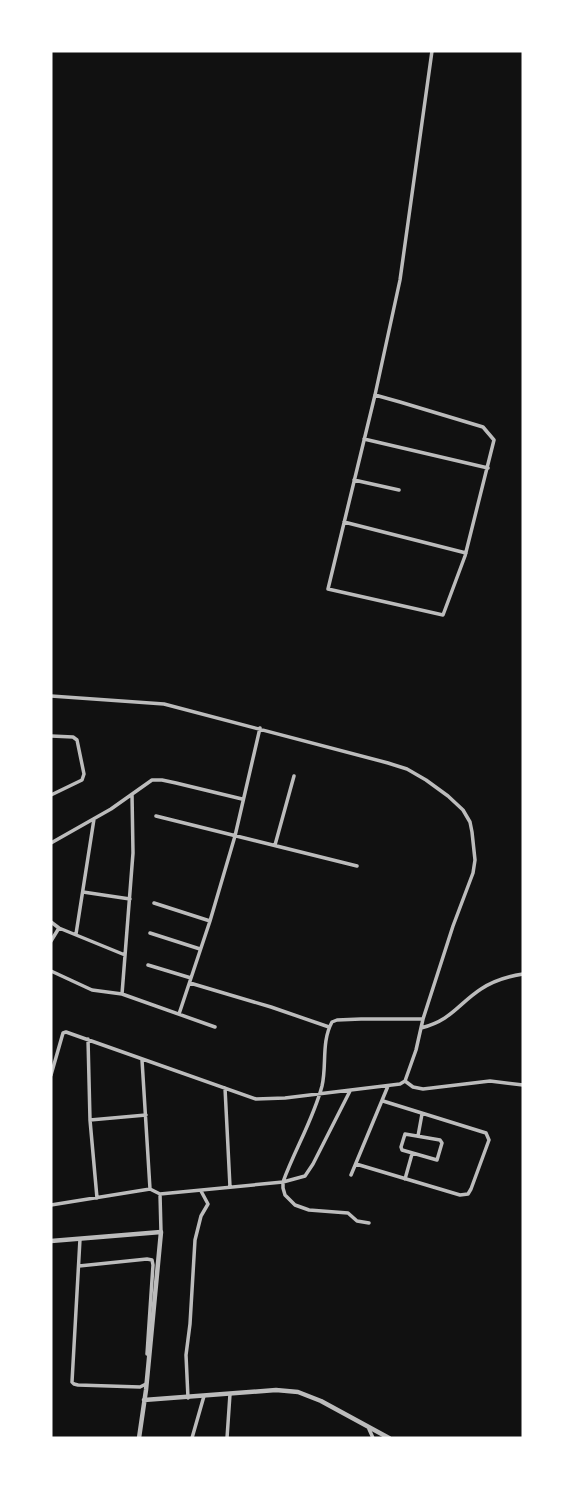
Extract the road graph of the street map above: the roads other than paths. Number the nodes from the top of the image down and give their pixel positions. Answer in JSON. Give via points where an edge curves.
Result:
{"nodes":[{"id":1,"x":432,"y":51,"type":"edge"},
{"id":2,"x":375,"y":396,"type":"junction"},
{"id":3,"x":364,"y":439,"type":"junction"},
{"id":4,"x":488,"y":468,"type":"junction"},
{"id":5,"x":354,"y":480,"type":"junction"},
{"id":6,"x":399,"y":490,"type":"dead end"},
{"id":7,"x":344,"y":522,"type":"junction"},
{"id":8,"x":466,"y":553,"type":"junction"},
{"id":9,"x":51,"y":696,"type":"edge"},
{"id":10,"x":260,"y":728,"type":"junction"},
{"id":11,"x":51,"y":736,"type":"edge"},
{"id":12,"x":294,"y":776,"type":"dead end"},
{"id":13,"x":132,"y":794,"type":"junction"},
{"id":14,"x":51,"y":795,"type":"edge"},
{"id":15,"x":242,"y":799,"type":"junction"},
{"id":16,"x":156,"y":816,"type":"dead end"},
{"id":17,"x":94,"y":819,"type":"junction"},
{"id":18,"x":235,"y":836,"type":"junction"},
{"id":19,"x":51,"y":842,"type":"edge"},
{"id":20,"x":275,"y":845,"type":"junction"},
{"id":21,"x":357,"y":866,"type":"dead end"},
{"id":22,"x":83,"y":892,"type":"junction"},
{"id":23,"x":130,"y":899,"type":"junction"},
{"id":24,"x":153,"y":903,"type":"dead end"},
{"id":25,"x":210,"y":921,"type":"junction"},
{"id":26,"x":51,"y":922,"type":"edge"},
{"id":27,"x":59,"y":928,"type":"junction"},
{"id":28,"x":150,"y":933,"type":"dead end"},
{"id":29,"x":76,"y":934,"type":"junction"},
{"id":30,"x":51,"y":941,"type":"edge"},
{"id":31,"x":200,"y":949,"type":"junction"},
{"id":32,"x":125,"y":955,"type":"junction"},
{"id":33,"x":148,"y":965,"type":"dead end"},
{"id":34,"x":51,"y":971,"type":"edge"},
{"id":35,"x":523,"y":974,"type":"edge"},
{"id":36,"x":190,"y":981,"type":"junction"},
{"id":37,"x":122,"y":994,"type":"junction"},
{"id":38,"x":179,"y":1014,"type":"junction"},
{"id":39,"x":423,"y":1019,"type":"junction"},
{"id":40,"x":215,"y":1027,"type":"dead end"},
{"id":41,"x":329,"y":1027,"type":"junction"},
{"id":42,"x":421,"y":1028,"type":"junction"},
{"id":43,"x":88,"y":1039,"type":"junction"},
{"id":44,"x":142,"y":1060,"type":"junction"},
{"id":45,"x":51,"y":1075,"type":"edge"},
{"id":46,"x":405,"y":1081,"type":"junction"},
{"id":47,"x":523,"y":1085,"type":"edge"},
{"id":48,"x":388,"y":1086,"type":"junction"},
{"id":49,"x":225,"y":1088,"type":"junction"},
{"id":50,"x":351,"y":1090,"type":"junction"},
{"id":51,"x":319,"y":1094,"type":"junction"},
{"id":52,"x":383,"y":1101,"type":"junction"},
{"id":53,"x":422,"y":1113,"type":"junction"},
{"id":54,"x":146,"y":1115,"type":"junction"},
{"id":55,"x":90,"y":1120,"type":"junction"},
{"id":56,"x":418,"y":1136,"type":"junction"},
{"id":57,"x":412,"y":1154,"type":"junction"},
{"id":58,"x":356,"y":1164,"type":"junction"},
{"id":59,"x":351,"y":1175,"type":"dead end"},
{"id":60,"x":405,"y":1179,"type":"junction"},
{"id":61,"x":283,"y":1182,"type":"junction"},
{"id":62,"x":230,"y":1188,"type":"junction"},
{"id":63,"x":150,"y":1189,"type":"junction"},
{"id":64,"x":201,"y":1191,"type":"junction"},
{"id":65,"x":160,"y":1194,"type":"junction"},
{"id":66,"x":97,"y":1198,"type":"junction"},
{"id":67,"x":51,"y":1205,"type":"edge"},
{"id":68,"x":369,"y":1223,"type":"dead end"},
{"id":69,"x":161,"y":1232,"type":"junction"},
{"id":70,"x":80,"y":1239,"type":"junction"},
{"id":71,"x":51,"y":1241,"type":"edge"},
{"id":72,"x":79,"y":1266,"type":"junction"},
{"id":73,"x":147,"y":1354,"type":"dead end"},
{"id":74,"x":146,"y":1384,"type":"junction"},
{"id":75,"x":230,"y":1394,"type":"junction"},
{"id":76,"x":204,"y":1396,"type":"junction"},
{"id":77,"x":188,"y":1398,"type":"junction"},
{"id":78,"x":144,"y":1400,"type":"junction"},
{"id":79,"x":367,"y":1428,"type":"junction"},
{"id":80,"x":139,"y":1438,"type":"edge"},
{"id":81,"x":192,"y":1438,"type":"edge"},
{"id":82,"x":227,"y":1438,"type":"edge"},
{"id":83,"x":373,"y":1438,"type":"edge"},
{"id":84,"x":382,"y":1438,"type":"edge"},
{"id":85,"x":389,"y":1438,"type":"edge"}],
"edges":[{"from":1,"to":2,"type":"street","via":[[400,281]]},
{"from":2,"to":3,"type":"street"},
{"from":2,"to":4,"type":"street","via":[[483,427],[494,440]]},
{"from":3,"to":4,"type":"street"},
{"from":3,"to":5,"type":"street"},
{"from":4,"to":8,"type":"street"},
{"from":5,"to":6,"type":"street"},
{"from":5,"to":7,"type":"street"},
{"from":7,"to":8,"type":"street"},
{"from":7,"to":8,"type":"street","via":[[328,589],[443,615]]},
{"from":9,"to":10,"type":"street","via":[[164,704]]},
{"from":10,"to":15,"type":"street"},
{"from":10,"to":39,"type":"street","via":[[407,769],[448,796],[470,822],[473,873]]},
{"from":11,"to":14,"type":"street","via":[[75,738],[84,774],[82,780]]},
{"from":12,"to":20,"type":"street"},
{"from":13,"to":15,"type":"street","via":[[152,780],[162,780]]},
{"from":13,"to":17,"type":"street"},
{"from":13,"to":23,"type":"street"},
{"from":15,"to":18,"type":"street"},
{"from":16,"to":18,"type":"street"},
{"from":17,"to":19,"type":"street"},
{"from":17,"to":22,"type":"street"},
{"from":18,"to":20,"type":"street"},
{"from":18,"to":25,"type":"street"},
{"from":20,"to":21,"type":"street"},
{"from":22,"to":23,"type":"street"},
{"from":22,"to":29,"type":"street"},
{"from":23,"to":32,"type":"street"},
{"from":24,"to":25,"type":"street"},
{"from":25,"to":31,"type":"street"},
{"from":26,"to":27,"type":"street"},
{"from":27,"to":29,"type":"street"},
{"from":27,"to":30,"type":"street"},
{"from":28,"to":31,"type":"street"},
{"from":29,"to":32,"type":"street"},
{"from":31,"to":36,"type":"street"},
{"from":32,"to":37,"type":"street"},
{"from":33,"to":36,"type":"street"},
{"from":34,"to":37,"type":"street","via":[[92,990]]},
{"from":35,"to":42,"type":"street","via":[[481,989],[453,1013]]},
{"from":36,"to":38,"type":"street"},
{"from":36,"to":41,"type":"street"},
{"from":37,"to":38,"type":"street"},
{"from":38,"to":40,"type":"street"},
{"from":39,"to":41,"type":"street","via":[[337,1020]]},
{"from":39,"to":42,"type":"street"},
{"from":41,"to":51,"type":"street"},
{"from":42,"to":46,"type":"street"},
{"from":43,"to":44,"type":"street"},
{"from":43,"to":45,"type":"street","via":[[63,1033]]},
{"from":43,"to":55,"type":"street"},
{"from":44,"to":49,"type":"street"},
{"from":44,"to":54,"type":"street"},
{"from":46,"to":47,"type":"street","via":[[424,1089],[490,1081]]},
{"from":46,"to":48,"type":"street"},
{"from":48,"to":50,"type":"street"},
{"from":48,"to":52,"type":"street"},
{"from":49,"to":51,"type":"street","via":[[256,1099]]},
{"from":49,"to":62,"type":"street"},
{"from":50,"to":51,"type":"street"},
{"from":50,"to":61,"type":"street","via":[[308,1173]]},
{"from":51,"to":61,"type":"street"},
{"from":52,"to":53,"type":"street"},
{"from":52,"to":58,"type":"street"},
{"from":53,"to":56,"type":"street"},
{"from":53,"to":60,"type":"street","via":[[486,1133],[489,1140],[468,1194]]},
{"from":54,"to":55,"type":"street"},
{"from":54,"to":63,"type":"street"},
{"from":55,"to":66,"type":"street"},
{"from":56,"to":57,"type":"street","via":[[404,1136],[401,1150]]},
{"from":56,"to":57,"type":"street","via":[[442,1142],[438,1159]]},
{"from":57,"to":60,"type":"street"},
{"from":58,"to":59,"type":"street"},
{"from":58,"to":60,"type":"street"},
{"from":61,"to":62,"type":"street"},
{"from":61,"to":68,"type":"street","via":[[285,1195],[295,1205],[348,1213]]},
{"from":62,"to":64,"type":"street"},
{"from":63,"to":65,"type":"street"},
{"from":63,"to":66,"type":"street"},
{"from":64,"to":65,"type":"street"},
{"from":64,"to":77,"type":"street","via":[[208,1204],[195,1240]]},
{"from":65,"to":69,"type":"street"},
{"from":66,"to":67,"type":"street"},
{"from":69,"to":70,"type":"street"},
{"from":69,"to":74,"type":"street"},
{"from":70,"to":71,"type":"street"},
{"from":70,"to":72,"type":"street"},
{"from":72,"to":73,"type":"street","via":[[152,1260]]},
{"from":72,"to":74,"type":"street","via":[[72,1382]]},
{"from":74,"to":78,"type":"street"},
{"from":75,"to":76,"type":"street"},
{"from":75,"to":79,"type":"street","via":[[298,1392]]},
{"from":75,"to":82,"type":"street"},
{"from":76,"to":77,"type":"street"},
{"from":76,"to":81,"type":"street"},
{"from":77,"to":78,"type":"street"},
{"from":78,"to":80,"type":"street"},
{"from":79,"to":83,"type":"street"},
{"from":79,"to":84,"type":"street"},
{"from":79,"to":85,"type":"street"}]}
